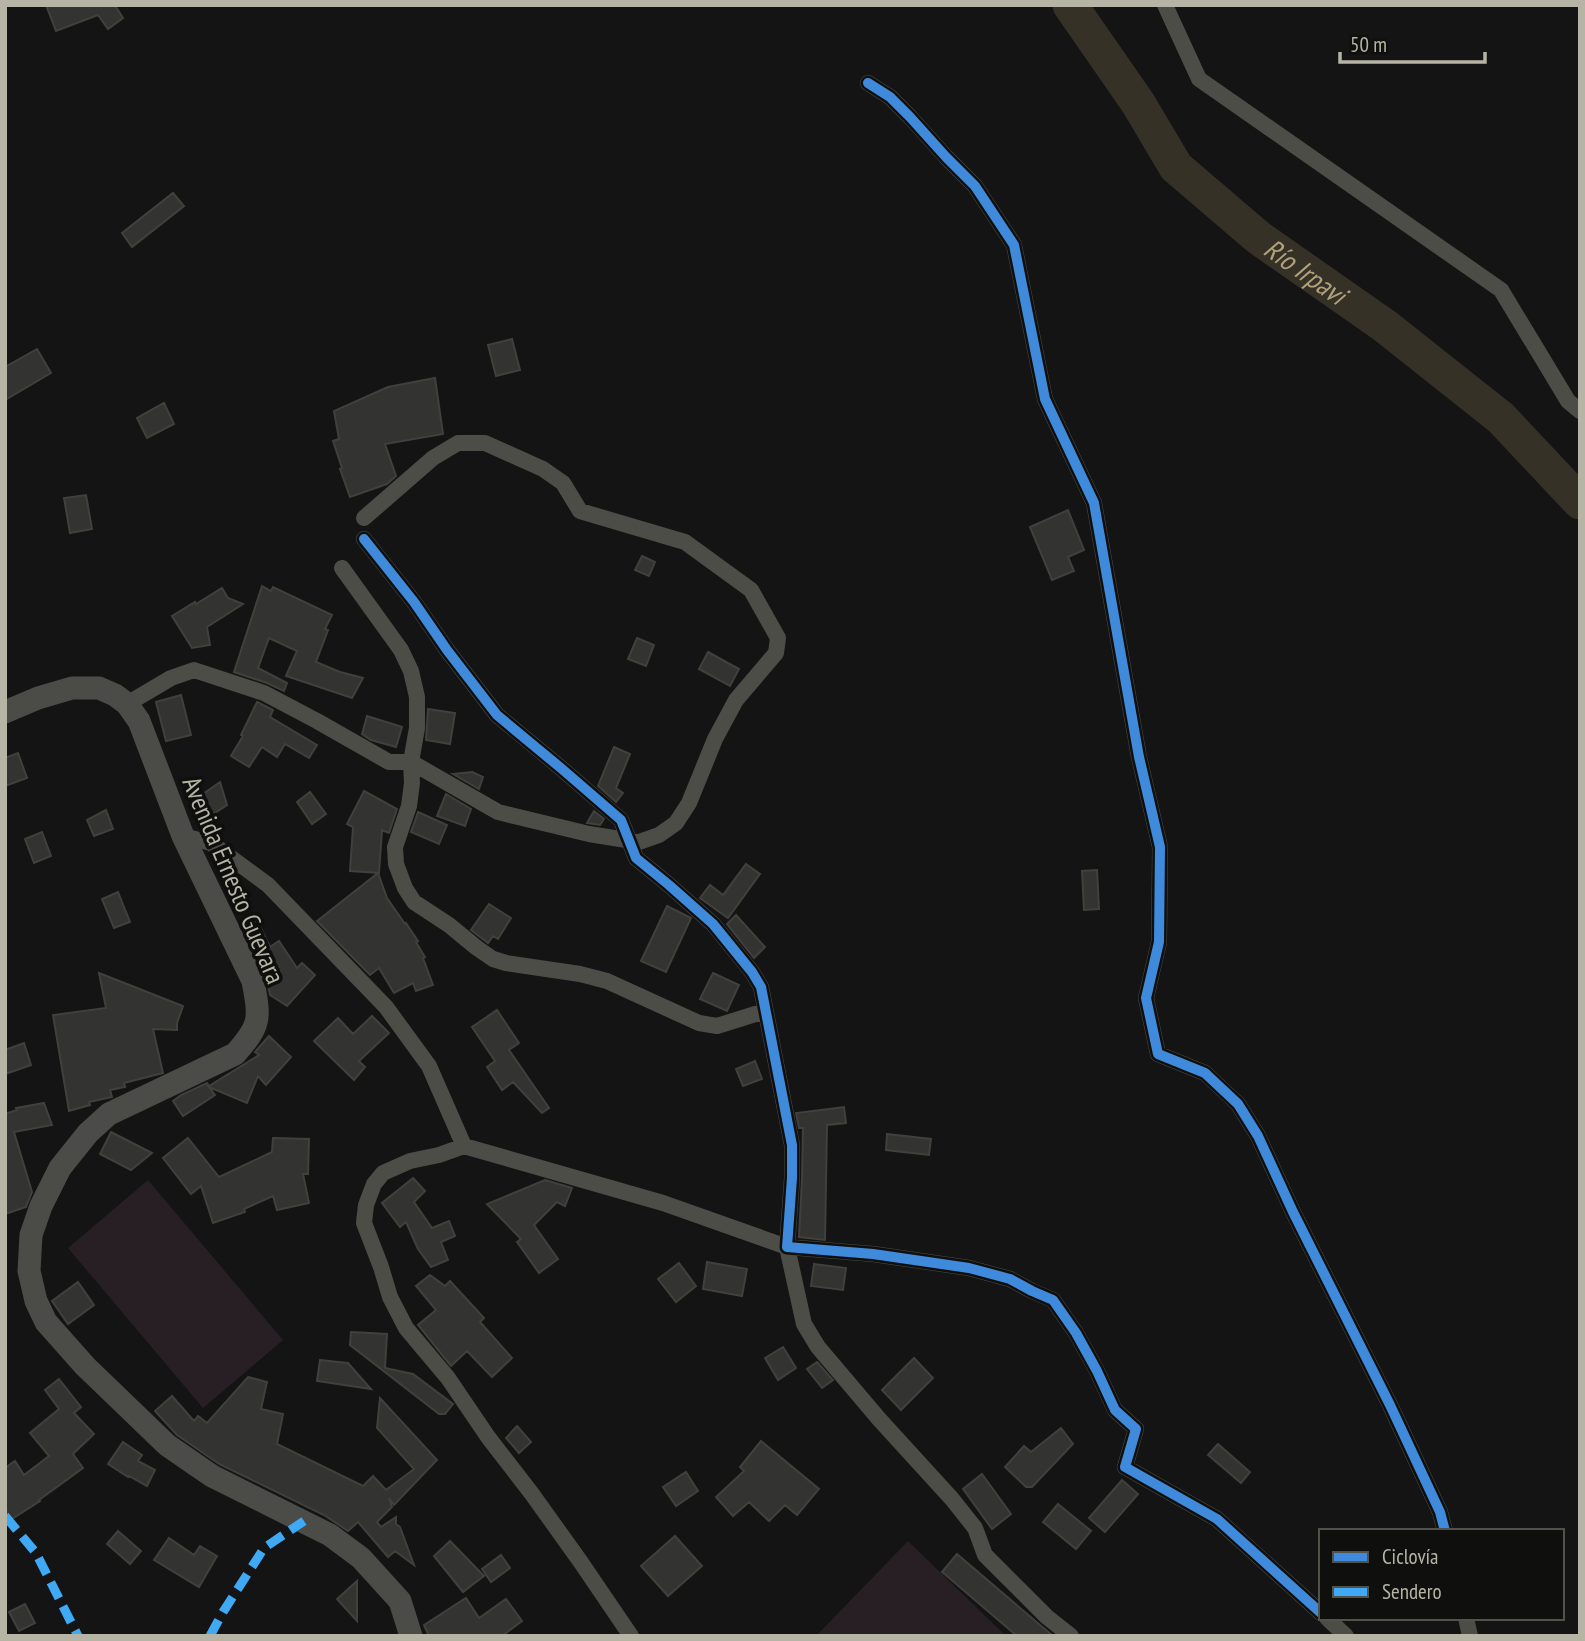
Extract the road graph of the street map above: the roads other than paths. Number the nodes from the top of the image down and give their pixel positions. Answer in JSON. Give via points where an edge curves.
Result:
{"nodes":[{"id":1,"x":1166,"y":5,"type":"edge"},
{"id":2,"x":868,"y":83,"type":"dead end"},
{"id":3,"x":1580,"y":411,"type":"edge"},
{"id":4,"x":364,"y":518,"type":"dead end"},
{"id":5,"x":364,"y":539,"type":"dead end"},
{"id":6,"x":342,"y":568,"type":"dead end"},
{"id":7,"x":127,"y":704,"type":"junction"},
{"id":8,"x":5,"y":712,"type":"edge"},
{"id":9,"x":411,"y":762,"type":"junction"},
{"id":10,"x":183,"y":836,"type":"junction"},
{"id":11,"x":628,"y":840,"type":"junction"},
{"id":12,"x":765,"y":1011,"type":"junction"},
{"id":13,"x":464,"y":1146,"type":"junction"},
{"id":14,"x":787,"y":1247,"type":"junction"},
{"id":15,"x":1444,"y":1529,"type":"edge"},
{"id":16,"x":1319,"y":1611,"type":"edge"},
{"id":17,"x":1329,"y":1620,"type":"edge"},
{"id":18,"x":411,"y":1636,"type":"edge"},
{"id":19,"x":631,"y":1636,"type":"edge"},
{"id":20,"x":1071,"y":1636,"type":"edge"},
{"id":21,"x":1346,"y":1636,"type":"edge"}],
"edges":[{"from":1,"to":3,"type":"street","via":[[1199,79],[1501,290],[1568,401]]},
{"from":2,"to":15,"type":"street","via":[[911,117],[975,186],[1014,245],[1045,399],[1094,503],[1139,757],[1160,847],[1158,942],[1146,998],[1158,1054],[1205,1073],[1238,1104],[1258,1136],[1390,1405],[1440,1511]]},
{"from":4,"to":11,"type":"street","via":[[433,458],[458,443],[485,443],[543,468],[563,483],[580,511],[685,542],[751,590],[778,638],[776,653],[736,700],[676,823],[659,835],[639,842]]},
{"from":5,"to":11,"type":"street","via":[[497,715],[621,820]]},
{"from":6,"to":9,"type":"street","via":[[411,671],[417,697]]},
{"from":7,"to":8,"type":"main road","via":[[99,688],[72,688]]},
{"from":7,"to":9,"type":"street","via":[[194,670],[264,692],[389,762]]},
{"from":7,"to":10,"type":"main road","name":"Avenida Ernesto Guevara","via":[[139,721]]},
{"from":9,"to":11,"type":"street","via":[[498,812]]},
{"from":9,"to":12,"type":"street","via":[[409,806],[395,847],[396,864],[414,902],[477,948],[506,963],[607,981],[699,1023],[717,1026]]},
{"from":10,"to":13,"type":"street","via":[[211,843],[268,885],[386,1007],[429,1066]]},
{"from":10,"to":18,"type":"main road","name":"Avenida Ernesto Guevara","via":[[253,981],[257,1023],[235,1054],[109,1114],[60,1168],[31,1235],[29,1271],[36,1301],[47,1322],[85,1366],[167,1445],[212,1476],[330,1535],[361,1558],[400,1601]]},
{"from":11,"to":12,"type":"street","via":[[636,858],[713,924],[752,972],[761,987]]},
{"from":12,"to":14,"type":"street","via":[[792,1145]]},
{"from":13,"to":14,"type":"street","via":[[663,1203]]},
{"from":13,"to":19,"type":"street","via":[[383,1173],[366,1205],[364,1223],[406,1328],[448,1378]]},
{"from":14,"to":16,"type":"street","via":[[969,1268],[1010,1279],[1054,1300],[1115,1410],[1136,1429],[1125,1467],[1217,1519]]},
{"from":14,"to":20,"type":"street","via":[[804,1324],[818,1347],[952,1499],[975,1528],[985,1555]]},
{"from":17,"to":21,"type":"street"}]}
